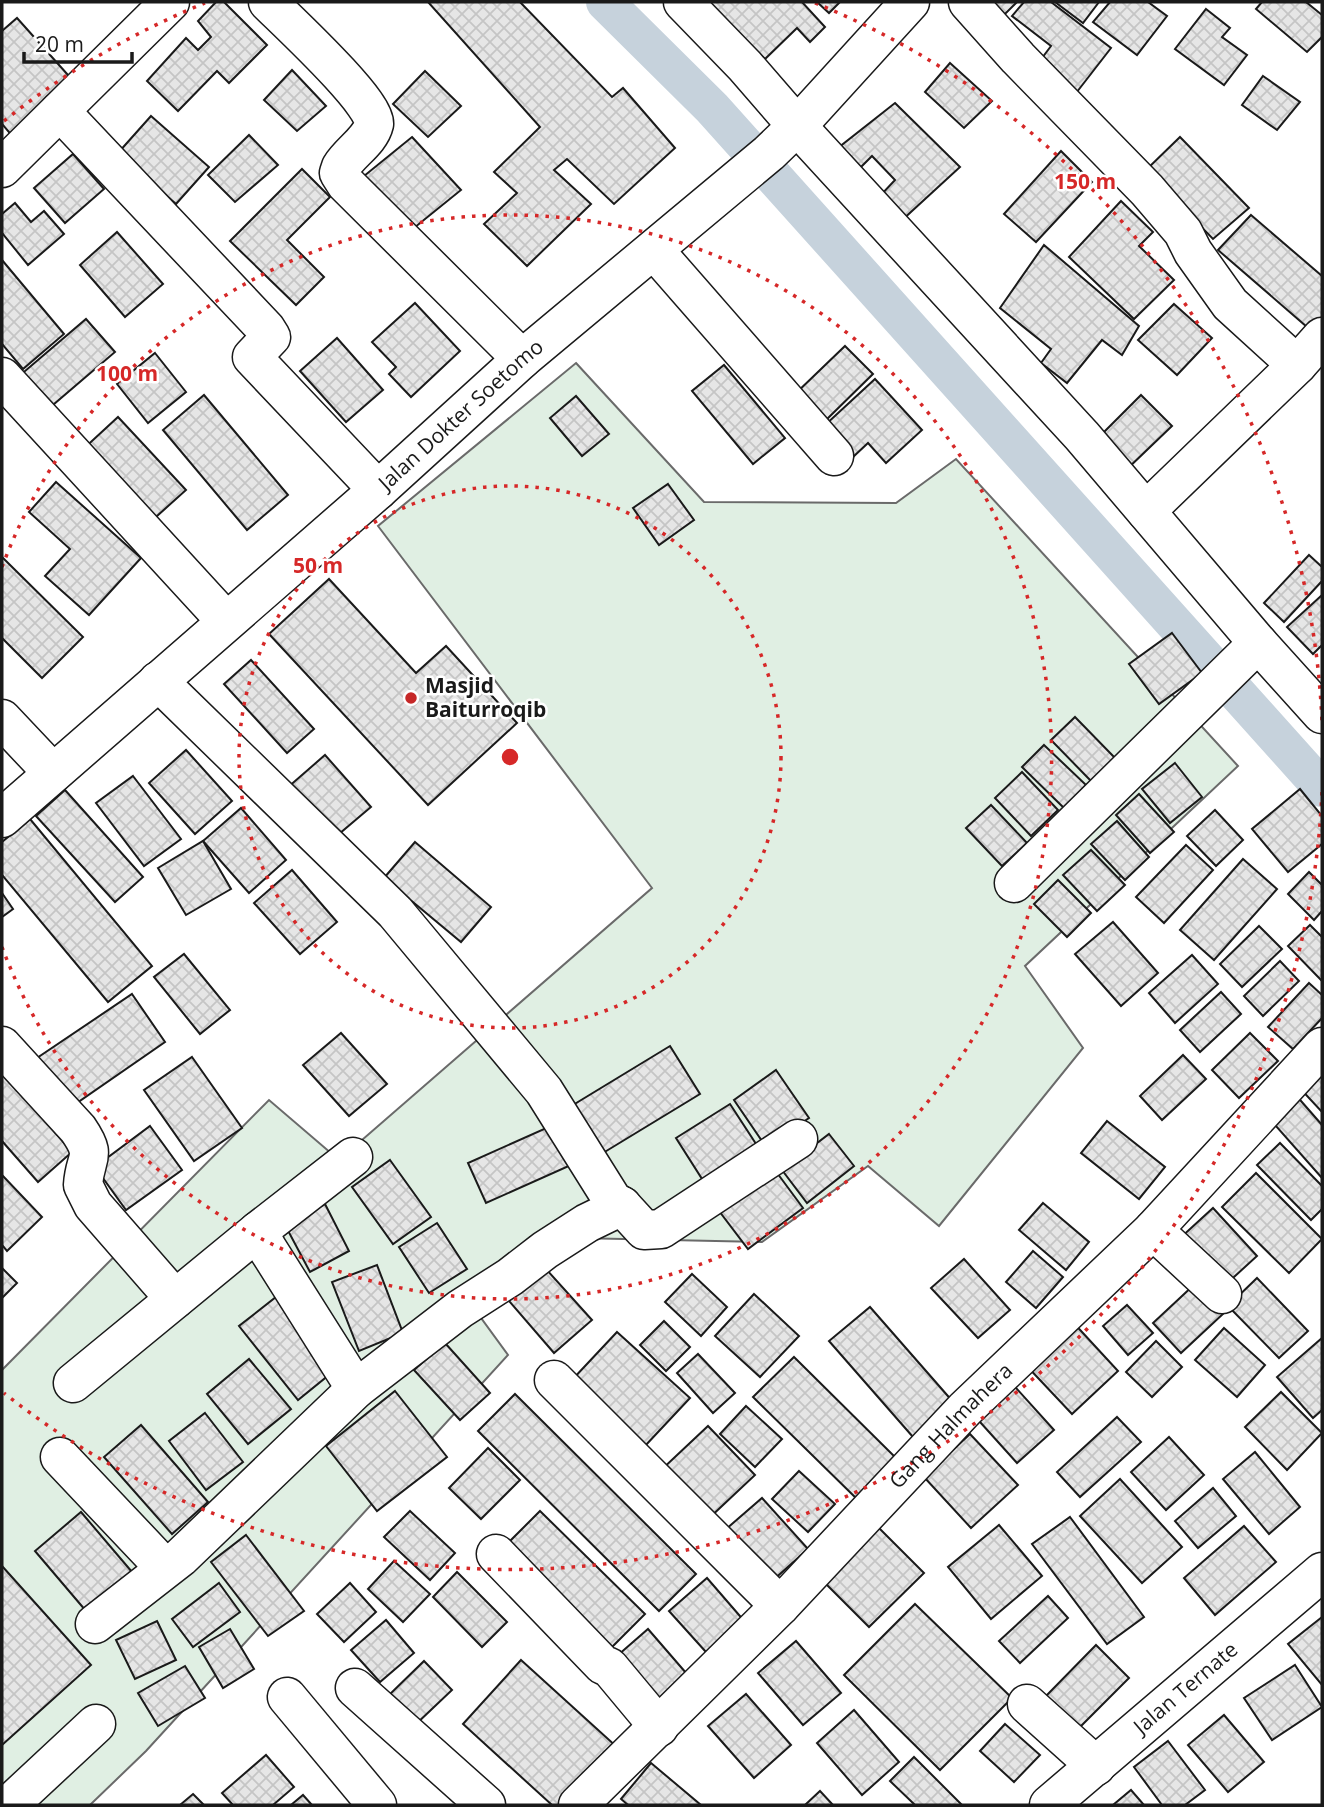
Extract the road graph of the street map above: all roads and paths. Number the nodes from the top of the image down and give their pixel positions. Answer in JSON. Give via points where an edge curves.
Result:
{"nodes":[{"id":1,"x":170,"y":2,"type":"edge"},
{"id":2,"x":268,"y":2,"type":"edge"},
{"id":3,"x":683,"y":2,"type":"edge"},
{"id":4,"x":910,"y":2,"type":"edge"},
{"id":5,"x":968,"y":2,"type":"edge"},
{"id":6,"x":60,"y":111,"type":"junction"},
{"id":7,"x":797,"y":126,"type":"junction"},
{"id":8,"x":2,"y":168,"type":"edge"},
{"id":9,"x":654,"y":250,"type":"junction"},
{"id":10,"x":1322,"y":337,"type":"edge"},
{"id":11,"x":522,"y":359,"type":"junction"},
{"id":12,"x":1297,"y":365,"type":"junction"},
{"id":13,"x":2,"y":377,"type":"edge"},
{"id":14,"x":834,"y":456,"type":"dead end"},
{"id":15,"x":378,"y":490,"type":"junction"},
{"id":16,"x":1146,"y":511,"type":"junction"},
{"id":17,"x":226,"y":621,"type":"junction"},
{"id":18,"x":1251,"y":650,"type":"junction"},
{"id":19,"x":158,"y":681,"type":"junction"},
{"id":20,"x":1322,"y":715,"type":"edge"},
{"id":21,"x":2,"y":719,"type":"edge"},
{"id":22,"x":53,"y":773,"type":"junction"},
{"id":23,"x":2,"y":818,"type":"edge"},
{"id":24,"x":1014,"y":883,"type":"dead end"},
{"id":25,"x":2,"y":1046,"type":"edge"},
{"id":26,"x":1322,"y":1047,"type":"edge"},
{"id":27,"x":798,"y":1139,"type":"dead end"},
{"id":28,"x":353,"y":1157,"type":"dead end"},
{"id":29,"x":622,"y":1206,"type":"junction"},
{"id":30,"x":1153,"y":1230,"type":"junction"},
{"id":31,"x":258,"y":1231,"type":"junction"},
{"id":32,"x":1222,"y":1294,"type":"dead end"},
{"id":33,"x":175,"y":1299,"type":"junction"},
{"id":34,"x":554,"y":1380,"type":"dead end"},
{"id":35,"x":74,"y":1383,"type":"dead end"},
{"id":36,"x":356,"y":1389,"type":"junction"},
{"id":37,"x":60,"y":1457,"type":"dead end"},
{"id":38,"x":496,"y":1553,"type":"dead end"},
{"id":39,"x":165,"y":1569,"type":"junction"},
{"id":40,"x":1322,"y":1572,"type":"edge"},
{"id":41,"x":780,"y":1606,"type":"junction"},
{"id":42,"x":95,"y":1624,"type":"dead end"},
{"id":43,"x":355,"y":1688,"type":"dead end"},
{"id":44,"x":287,"y":1697,"type":"dead end"},
{"id":45,"x":1027,"y":1704,"type":"dead end"},
{"id":46,"x":96,"y":1724,"type":"dead end"},
{"id":47,"x":659,"y":1727,"type":"junction"},
{"id":48,"x":1096,"y":1766,"type":"junction"},
{"id":49,"x":600,"y":1798,"type":"edge"},
{"id":50,"x":9,"y":1805,"type":"edge"},
{"id":51,"x":377,"y":1805,"type":"edge"},
{"id":52,"x":486,"y":1805,"type":"edge"},
{"id":53,"x":1049,"y":1805,"type":"edge"}],
"edges":[{"from":1,"to":6,"type":"street"},
{"from":2,"to":11,"type":"street","via":[[370,109],[374,119],[371,131],[341,167],[346,184]]},
{"from":3,"to":7,"type":"street"},
{"from":4,"to":7,"type":"street","name":"Jalan Dokter Soetomo"},
{"from":5,"to":12,"type":"street","via":[[1183,232],[1230,304]]},
{"from":6,"to":8,"type":"street"},
{"from":6,"to":15,"type":"street","via":[[266,330],[271,337],[252,357]]},
{"from":7,"to":9,"type":"street","name":"Jalan Dokter Soetomo"},
{"from":7,"to":16,"type":"street"},
{"from":9,"to":11,"type":"street","name":"Jalan Dokter Soetomo"},
{"from":9,"to":14,"type":"street"},
{"from":10,"to":12,"type":"street"},
{"from":11,"to":15,"type":"street","name":"Jalan Dokter Soetomo"},
{"from":12,"to":16,"type":"street"},
{"from":13,"to":17,"type":"street"},
{"from":15,"to":17,"type":"street","name":"Jalan Dokter Soetomo"},
{"from":16,"to":18,"type":"street"},
{"from":17,"to":19,"type":"street","name":"Jalan Dokter Soetomo"},
{"from":18,"to":20,"type":"street"},
{"from":18,"to":24,"type":"street"},
{"from":19,"to":22,"type":"street","name":"Jalan Dokter Soetomo"},
{"from":19,"to":29,"type":"street","via":[[395,912],[544,1091],[613,1201]]},
{"from":21,"to":22,"type":"street"},
{"from":22,"to":23,"type":"street","name":"Jalan Dokter Soetomo"},
{"from":25,"to":33,"type":"street","via":[[89,1144],[83,1185],[93,1205]]},
{"from":26,"to":30,"type":"street","name":"Gang Halmahera"},
{"from":27,"to":29,"type":"street","via":[[661,1229],[644,1230]]},
{"from":28,"to":31,"type":"street"},
{"from":29,"to":36,"type":"street","via":[[545,1250]]},
{"from":30,"to":32,"type":"street"},
{"from":30,"to":41,"type":"street","name":"Gang Halmahera","via":[[965,1409]]},
{"from":31,"to":33,"type":"street"},
{"from":31,"to":36,"type":"street"},
{"from":33,"to":35,"type":"street"},
{"from":34,"to":41,"type":"street"},
{"from":36,"to":39,"type":"street"},
{"from":37,"to":39,"type":"street"},
{"from":38,"to":47,"type":"street","via":[[609,1667]]},
{"from":39,"to":42,"type":"street"},
{"from":40,"to":48,"type":"street","name":"Jalan Ternate"},
{"from":41,"to":47,"type":"street","name":"Gang Halmahera"},
{"from":43,"to":52,"type":"street"},
{"from":44,"to":51,"type":"street"},
{"from":45,"to":48,"type":"street"},
{"from":46,"to":50,"type":"street"},
{"from":47,"to":49,"type":"street","name":"Gang Halmahera"},
{"from":48,"to":53,"type":"street","name":"Jalan Ternate"}]}
